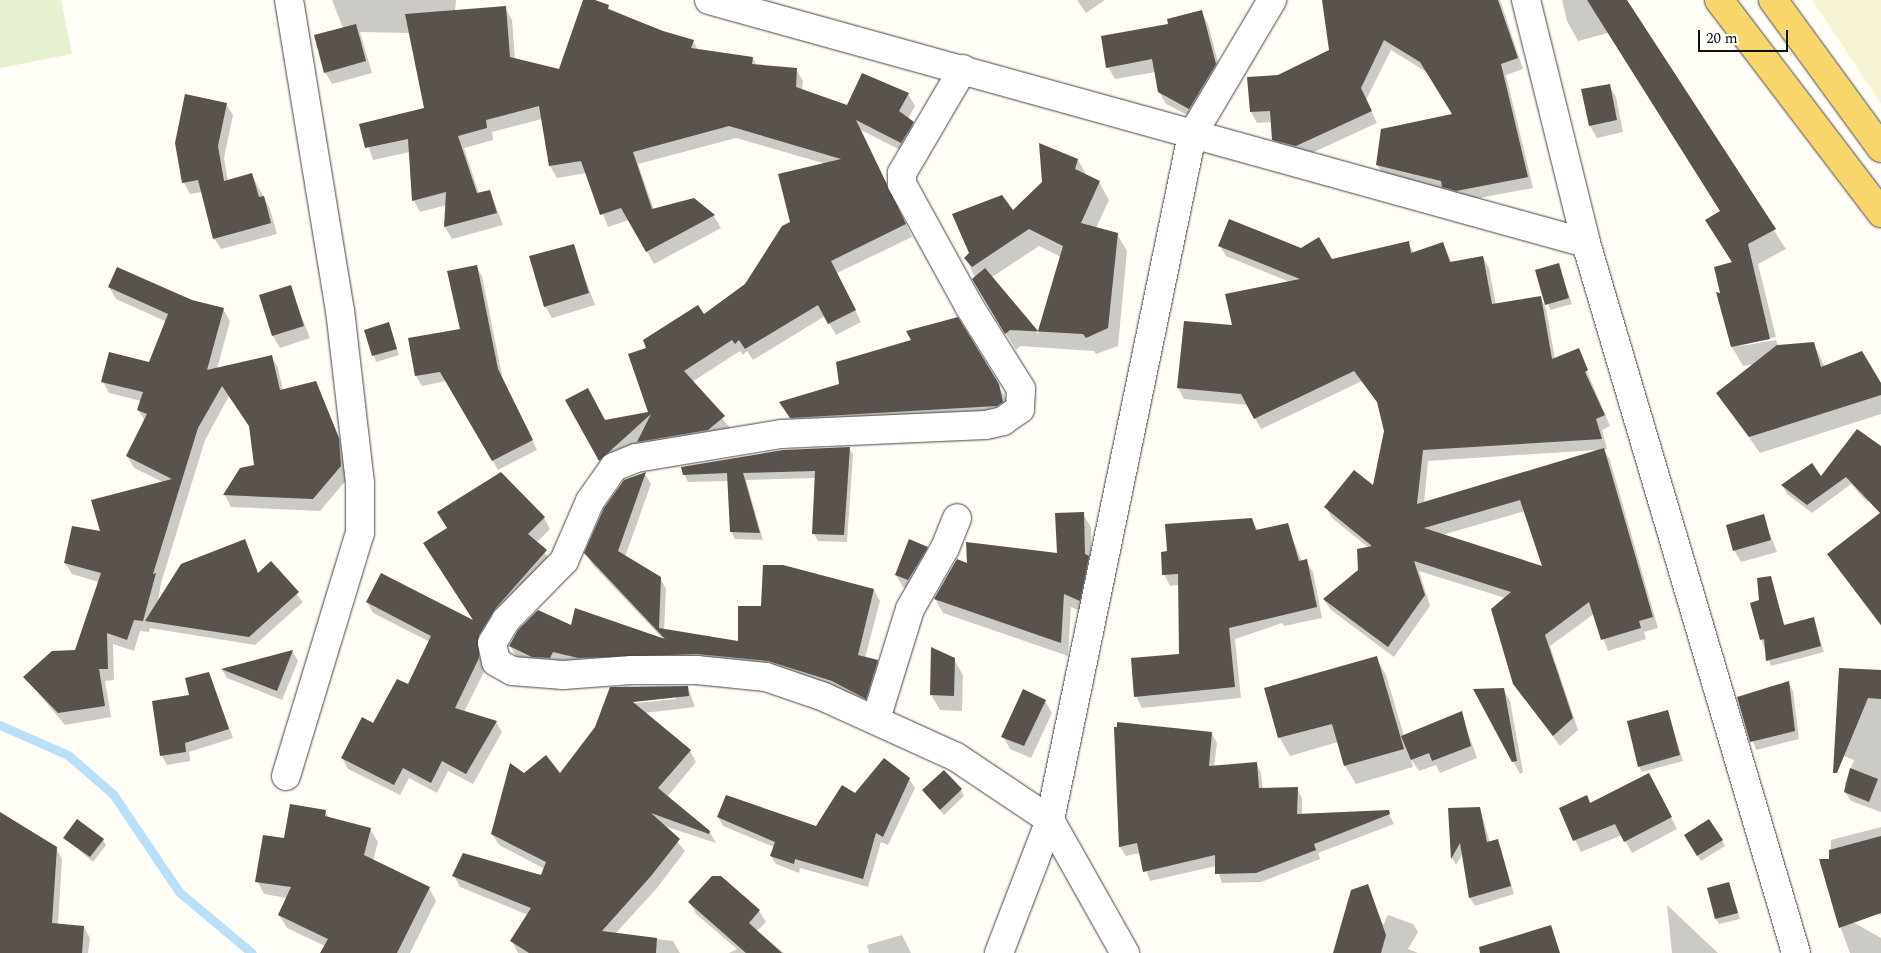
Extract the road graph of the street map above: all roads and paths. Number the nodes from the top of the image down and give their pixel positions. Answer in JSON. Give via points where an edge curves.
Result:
{"nodes":[{"id":1,"x":289,"y":0,"type":"edge"},
{"id":2,"x":709,"y":0,"type":"edge"},
{"id":3,"x":1272,"y":0,"type":"edge"},
{"id":4,"x":1526,"y":0,"type":"edge"},
{"id":5,"x":1719,"y":0,"type":"edge"},
{"id":6,"x":1773,"y":0,"type":"edge"},
{"id":7,"x":963,"y":69,"type":"junction"},
{"id":8,"x":1192,"y":135,"type":"junction"},
{"id":9,"x":1881,"y":148,"type":"edge"},
{"id":10,"x":1881,"y":213,"type":"edge"},
{"id":11,"x":1586,"y":243,"type":"junction"},
{"id":12,"x":957,"y":518,"type":"dead end"},
{"id":13,"x":876,"y":719,"type":"junction"},
{"id":14,"x":286,"y":776,"type":"dead end"},
{"id":15,"x":1050,"y":820,"type":"junction"},
{"id":16,"x":999,"y":953,"type":"edge"},
{"id":17,"x":1125,"y":953,"type":"edge"},
{"id":18,"x":1796,"y":953,"type":"edge"}],
"edges":[{"from":1,"to":14,"type":"street","via":[[340,311],[360,484],[360,532]]},
{"from":2,"to":7,"type":"street"},
{"from":3,"to":8,"type":"street"},
{"from":4,"to":11,"type":"street"},
{"from":5,"to":10,"type":"main road"},
{"from":6,"to":9,"type":"main road"},
{"from":7,"to":8,"type":"street"},
{"from":7,"to":13,"type":"street","via":[[902,173],[902,184],[969,306],[1020,389],[1020,409],[1004,421],[986,425],[782,434],[636,458],[614,467],[590,502],[564,562],[506,620],[492,643],[496,662],[512,671],[563,675],[697,670],[766,677]]},
{"from":8,"to":11,"type":"street"},
{"from":8,"to":15,"type":"street"},
{"from":11,"to":18,"type":"street"},
{"from":12,"to":13,"type":"street","via":[[945,548],[910,609]]},
{"from":13,"to":15,"type":"street","via":[[956,756]]},
{"from":15,"to":16,"type":"street"},
{"from":15,"to":17,"type":"street"}]}
